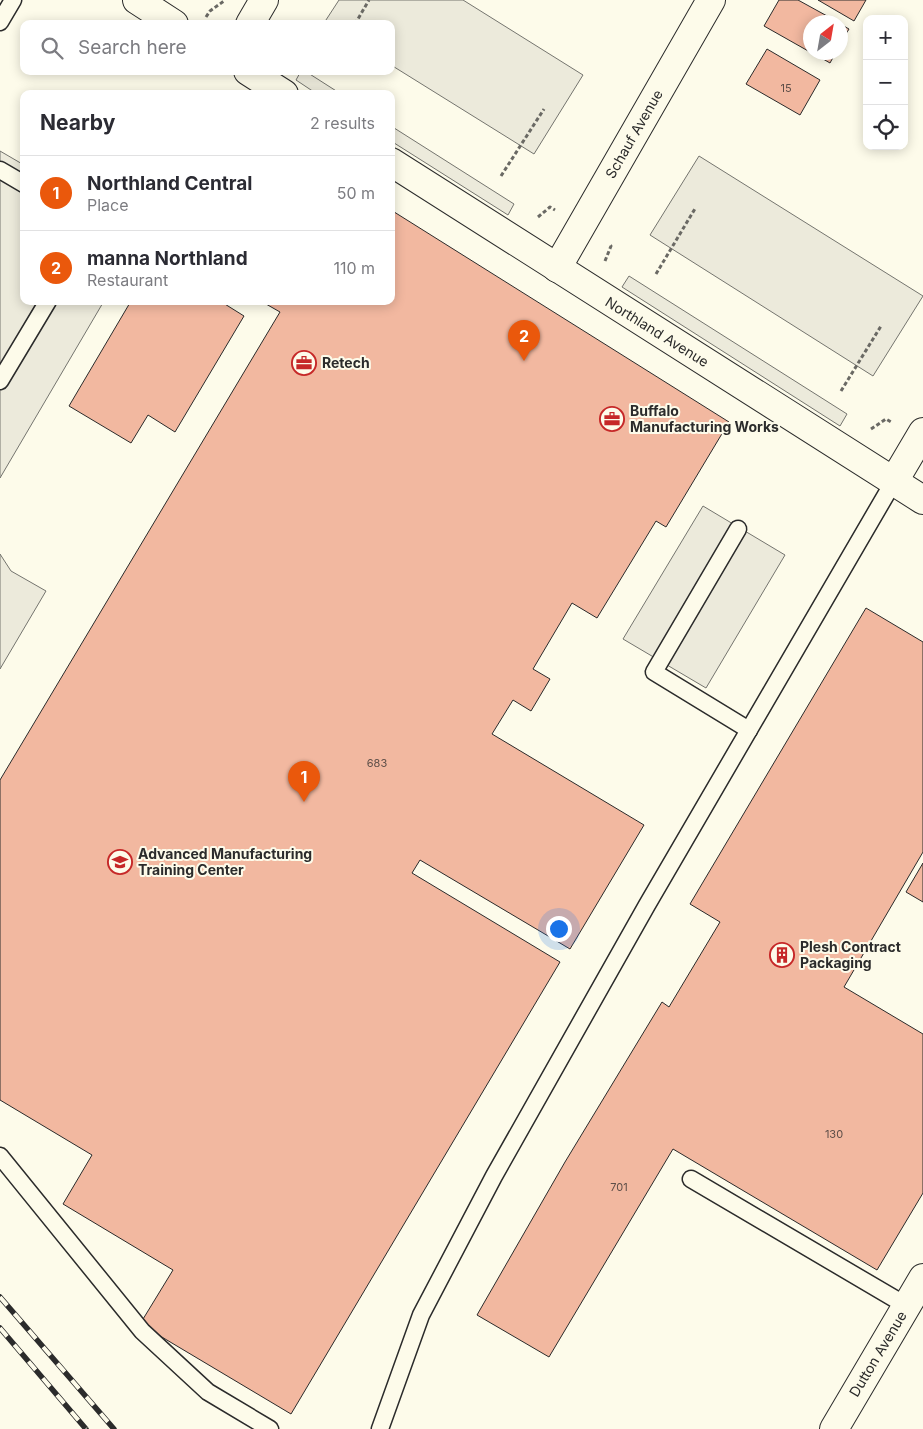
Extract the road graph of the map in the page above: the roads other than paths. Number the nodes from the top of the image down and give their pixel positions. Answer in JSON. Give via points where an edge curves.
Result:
{"nodes":[{"id":1,"x":13,"y":0,"type":"edge"},
{"id":2,"x":137,"y":0,"type":"edge"},
{"id":3,"x":264,"y":0,"type":"edge"},
{"id":4,"x":710,"y":0,"type":"edge"},
{"id":5,"x":168,"y":20,"type":"edge"},
{"id":6,"x":252,"y":20,"type":"edge"},
{"id":7,"x":0,"y":22,"type":"edge"},
{"id":8,"x":254,"y":75,"type":"edge"},
{"id":9,"x":278,"y":90,"type":"edge"},
{"id":10,"x":395,"y":165,"type":"edge"},
{"id":11,"x":2,"y":175,"type":"edge"},
{"id":12,"x":20,"y":182,"type":"edge"},
{"id":13,"x":556,"y":268,"type":"junction"},
{"id":14,"x":46,"y":305,"type":"edge"},
{"id":15,"x":0,"y":381,"type":"edge"},
{"id":16,"x":923,"y":432,"type":"edge"},
{"id":17,"x":894,"y":481,"type":"junction"},
{"id":18,"x":923,"y":500,"type":"edge"},
{"id":19,"x":738,"y":529,"type":"dead end"},
{"id":20,"x":749,"y":730,"type":"junction"},
{"id":21,"x":0,"y":1156,"type":"edge"},
{"id":22,"x":690,"y":1179,"type":"dead end"},
{"id":23,"x":923,"y":1278,"type":"edge"},
{"id":24,"x":907,"y":1306,"type":"junction"},
{"id":25,"x":270,"y":1429,"type":"edge"},
{"id":26,"x":380,"y":1429,"type":"edge"},
{"id":27,"x":834,"y":1429,"type":"edge"}],
"edges":[{"from":1,"to":7,"type":"lane"},
{"from":2,"to":5,"type":"street"},
{"from":3,"to":6,"type":"street"},
{"from":4,"to":13,"type":"street","name":"Schauf Avenue"},
{"from":8,"to":9,"type":"street"},
{"from":10,"to":13,"type":"street","name":"Northland Avenue"},
{"from":11,"to":12,"type":"lane"},
{"from":13,"to":17,"type":"street","name":"Northland Avenue"},
{"from":14,"to":15,"type":"lane"},
{"from":16,"to":17,"type":"street"},
{"from":17,"to":18,"type":"street","name":"Northland Avenue"},
{"from":17,"to":20,"type":"lane"},
{"from":19,"to":20,"type":"lane","via":[[654,672]]},
{"from":20,"to":26,"type":"lane","via":[[494,1176],[421,1315]]},
{"from":21,"to":25,"type":"lane","via":[[142,1332],[208,1392]]},
{"from":22,"to":24,"type":"lane"},
{"from":23,"to":24,"type":"street","name":"Dutton Avenue"},
{"from":24,"to":27,"type":"street","name":"Dutton Avenue"}]}
